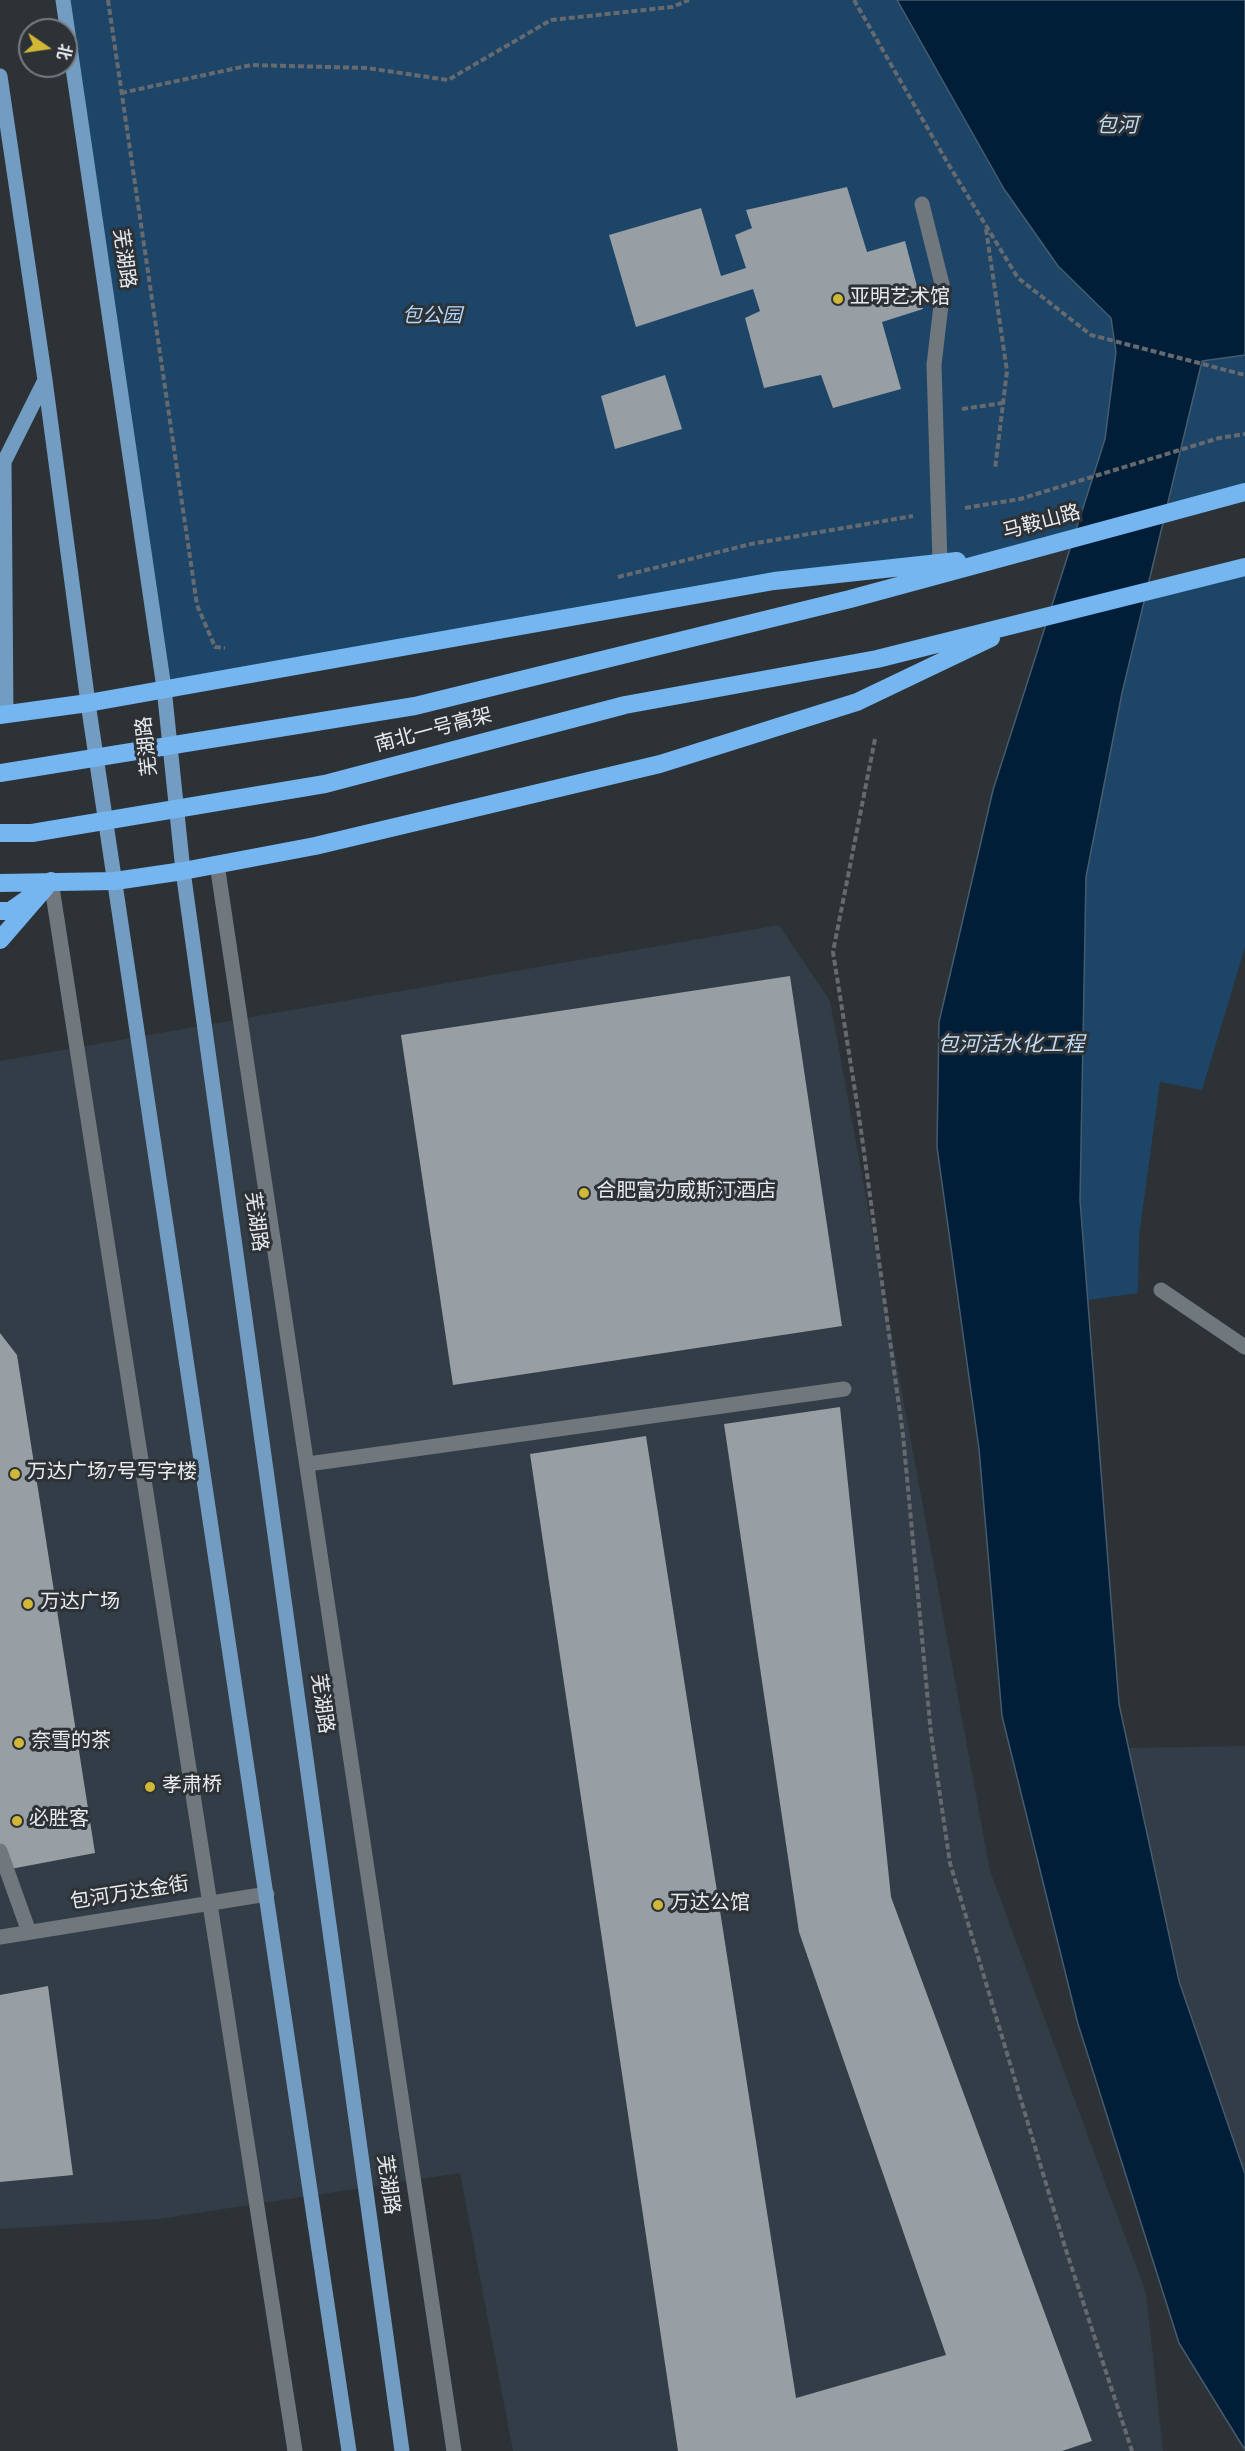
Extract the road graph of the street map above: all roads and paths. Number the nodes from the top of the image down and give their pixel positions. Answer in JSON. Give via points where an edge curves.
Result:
{"nodes":[{"id":1,"x":63,"y":0,"type":"edge"},
{"id":2,"x":108,"y":0,"type":"edge"},
{"id":3,"x":689,"y":0,"type":"edge"},
{"id":4,"x":854,"y":0,"type":"edge"},
{"id":5,"x":0,"y":76,"type":"edge"},
{"id":6,"x":121,"y":93,"type":"junction"},
{"id":7,"x":922,"y":204,"type":"dead end"},
{"id":8,"x":986,"y":225,"type":"junction"},
{"id":9,"x":1245,"y":375,"type":"edge"},
{"id":10,"x":45,"y":380,"type":"junction"},
{"id":11,"x":1003,"y":403,"type":"junction"},
{"id":12,"x":959,"y":410,"type":"dead end"},
{"id":13,"x":1245,"y":434,"type":"edge"},
{"id":14,"x":995,"y":469,"type":"dead end"},
{"id":15,"x":1245,"y":492,"type":"edge"},
{"id":16,"x":953,"y":510,"type":"dead end"},
{"id":17,"x":920,"y":515,"type":"dead end"},
{"id":18,"x":1009,"y":556,"type":"junction"},
{"id":19,"x":940,"y":563,"type":"junction"},
{"id":20,"x":1245,"y":567,"type":"edge"},
{"id":21,"x":612,"y":579,"type":"dead end"},
{"id":22,"x":850,"y":599,"type":"joint"},
{"id":23,"x":1025,"y":622,"type":"junction"},
{"id":24,"x":236,"y":650,"type":"dead end"},
{"id":25,"x":164,"y":688,"type":"junction"},
{"id":26,"x":88,"y":703,"type":"junction"},
{"id":27,"x":3,"y":715,"type":"edge"},
{"id":28,"x":875,"y":739,"type":"dead end"},
{"id":29,"x":0,"y":773,"type":"edge"},
{"id":30,"x":0,"y":833,"type":"edge"},
{"id":31,"x":217,"y":864,"type":"junction"},
{"id":32,"x":183,"y":872,"type":"junction"},
{"id":33,"x":51,"y":881,"type":"junction"},
{"id":34,"x":115,"y":881,"type":"junction"},
{"id":35,"x":0,"y":883,"type":"edge"},
{"id":36,"x":0,"y":911,"type":"edge"},
{"id":37,"x":0,"y":940,"type":"edge"},
{"id":38,"x":1161,"y":1290,"type":"dead end"},
{"id":39,"x":1245,"y":1347,"type":"edge"},
{"id":40,"x":844,"y":1389,"type":"dead end"},
{"id":41,"x":308,"y":1464,"type":"junction"},
{"id":42,"x":0,"y":1851,"type":"edge"},
{"id":43,"x":267,"y":1894,"type":"junction"},
{"id":44,"x":29,"y":1932,"type":"junction"},
{"id":45,"x":0,"y":1937,"type":"edge"},
{"id":46,"x":295,"y":2451,"type":"edge"},
{"id":47,"x":349,"y":2451,"type":"edge"},
{"id":48,"x":402,"y":2451,"type":"edge"},
{"id":49,"x":454,"y":2451,"type":"edge"},
{"id":50,"x":1132,"y":2451,"type":"edge"}],
"edges":[{"from":1,"to":25,"type":"main road","name":"芜湖路"},
{"from":2,"to":6,"type":"path"},
{"from":3,"to":6,"type":"path","via":[[672,7],[551,20],[448,80],[367,68],[251,65]]},
{"from":4,"to":8,"type":"path"},
{"from":5,"to":10,"type":"main road"},
{"from":6,"to":24,"type":"path","via":[[196,605],[215,647]]},
{"from":7,"to":19,"type":"street","via":[[943,288],[934,365]]},
{"from":8,"to":9,"type":"path","via":[[1018,278],[1091,335]]},
{"from":8,"to":11,"type":"path","via":[[1007,371]]},
{"from":10,"to":26,"type":"main road"},
{"from":10,"to":27,"type":"main road","via":[[4,462]]},
{"from":11,"to":12,"type":"path"},
{"from":11,"to":14,"type":"path"},
{"from":13,"to":16,"type":"path","via":[[1020,499]]},
{"from":15,"to":18,"type":"highway","name":"马鞍山路"},
{"from":17,"to":21,"type":"path","via":[[751,544]]},
{"from":18,"to":19,"type":"highway"},
{"from":18,"to":22,"type":"highway","name":"马鞍山路"},
{"from":19,"to":25,"type":"highway","via":[[774,581]]},
{"from":20,"to":23,"type":"highway"},
{"from":22,"to":29,"type":"highway","name":"南北一号高架","via":[[415,706]]},
{"from":23,"to":30,"type":"highway","name":"南北一号高架","via":[[877,659],[625,705],[325,784],[32,833]]},
{"from":23,"to":31,"type":"highway","via":[[857,702],[660,764],[315,846]]},
{"from":25,"to":26,"type":"highway"},
{"from":25,"to":32,"type":"main road","name":"芜湖路"},
{"from":26,"to":27,"type":"highway"},
{"from":26,"to":34,"type":"main road"},
{"from":28,"to":50,"type":"path","via":[[833,952],[903,1435],[931,1734],[950,1863],[1065,2247]]},
{"from":31,"to":32,"type":"highway"},
{"from":31,"to":41,"type":"street"},
{"from":32,"to":34,"type":"highway"},
{"from":32,"to":48,"type":"main road","name":"芜湖路"},
{"from":33,"to":34,"type":"highway"},
{"from":33,"to":35,"type":"highway"},
{"from":33,"to":36,"type":"highway","via":[[10,911]]},
{"from":33,"to":37,"type":"highway"},
{"from":33,"to":46,"type":"street"},
{"from":34,"to":43,"type":"main road"},
{"from":38,"to":39,"type":"street"},
{"from":40,"to":41,"type":"street"},
{"from":41,"to":49,"type":"street"},
{"from":42,"to":44,"type":"street"},
{"from":43,"to":44,"type":"street","name":"包河万达金街"},
{"from":43,"to":47,"type":"main road"},
{"from":44,"to":45,"type":"street","name":"包河万达金街"}]}
